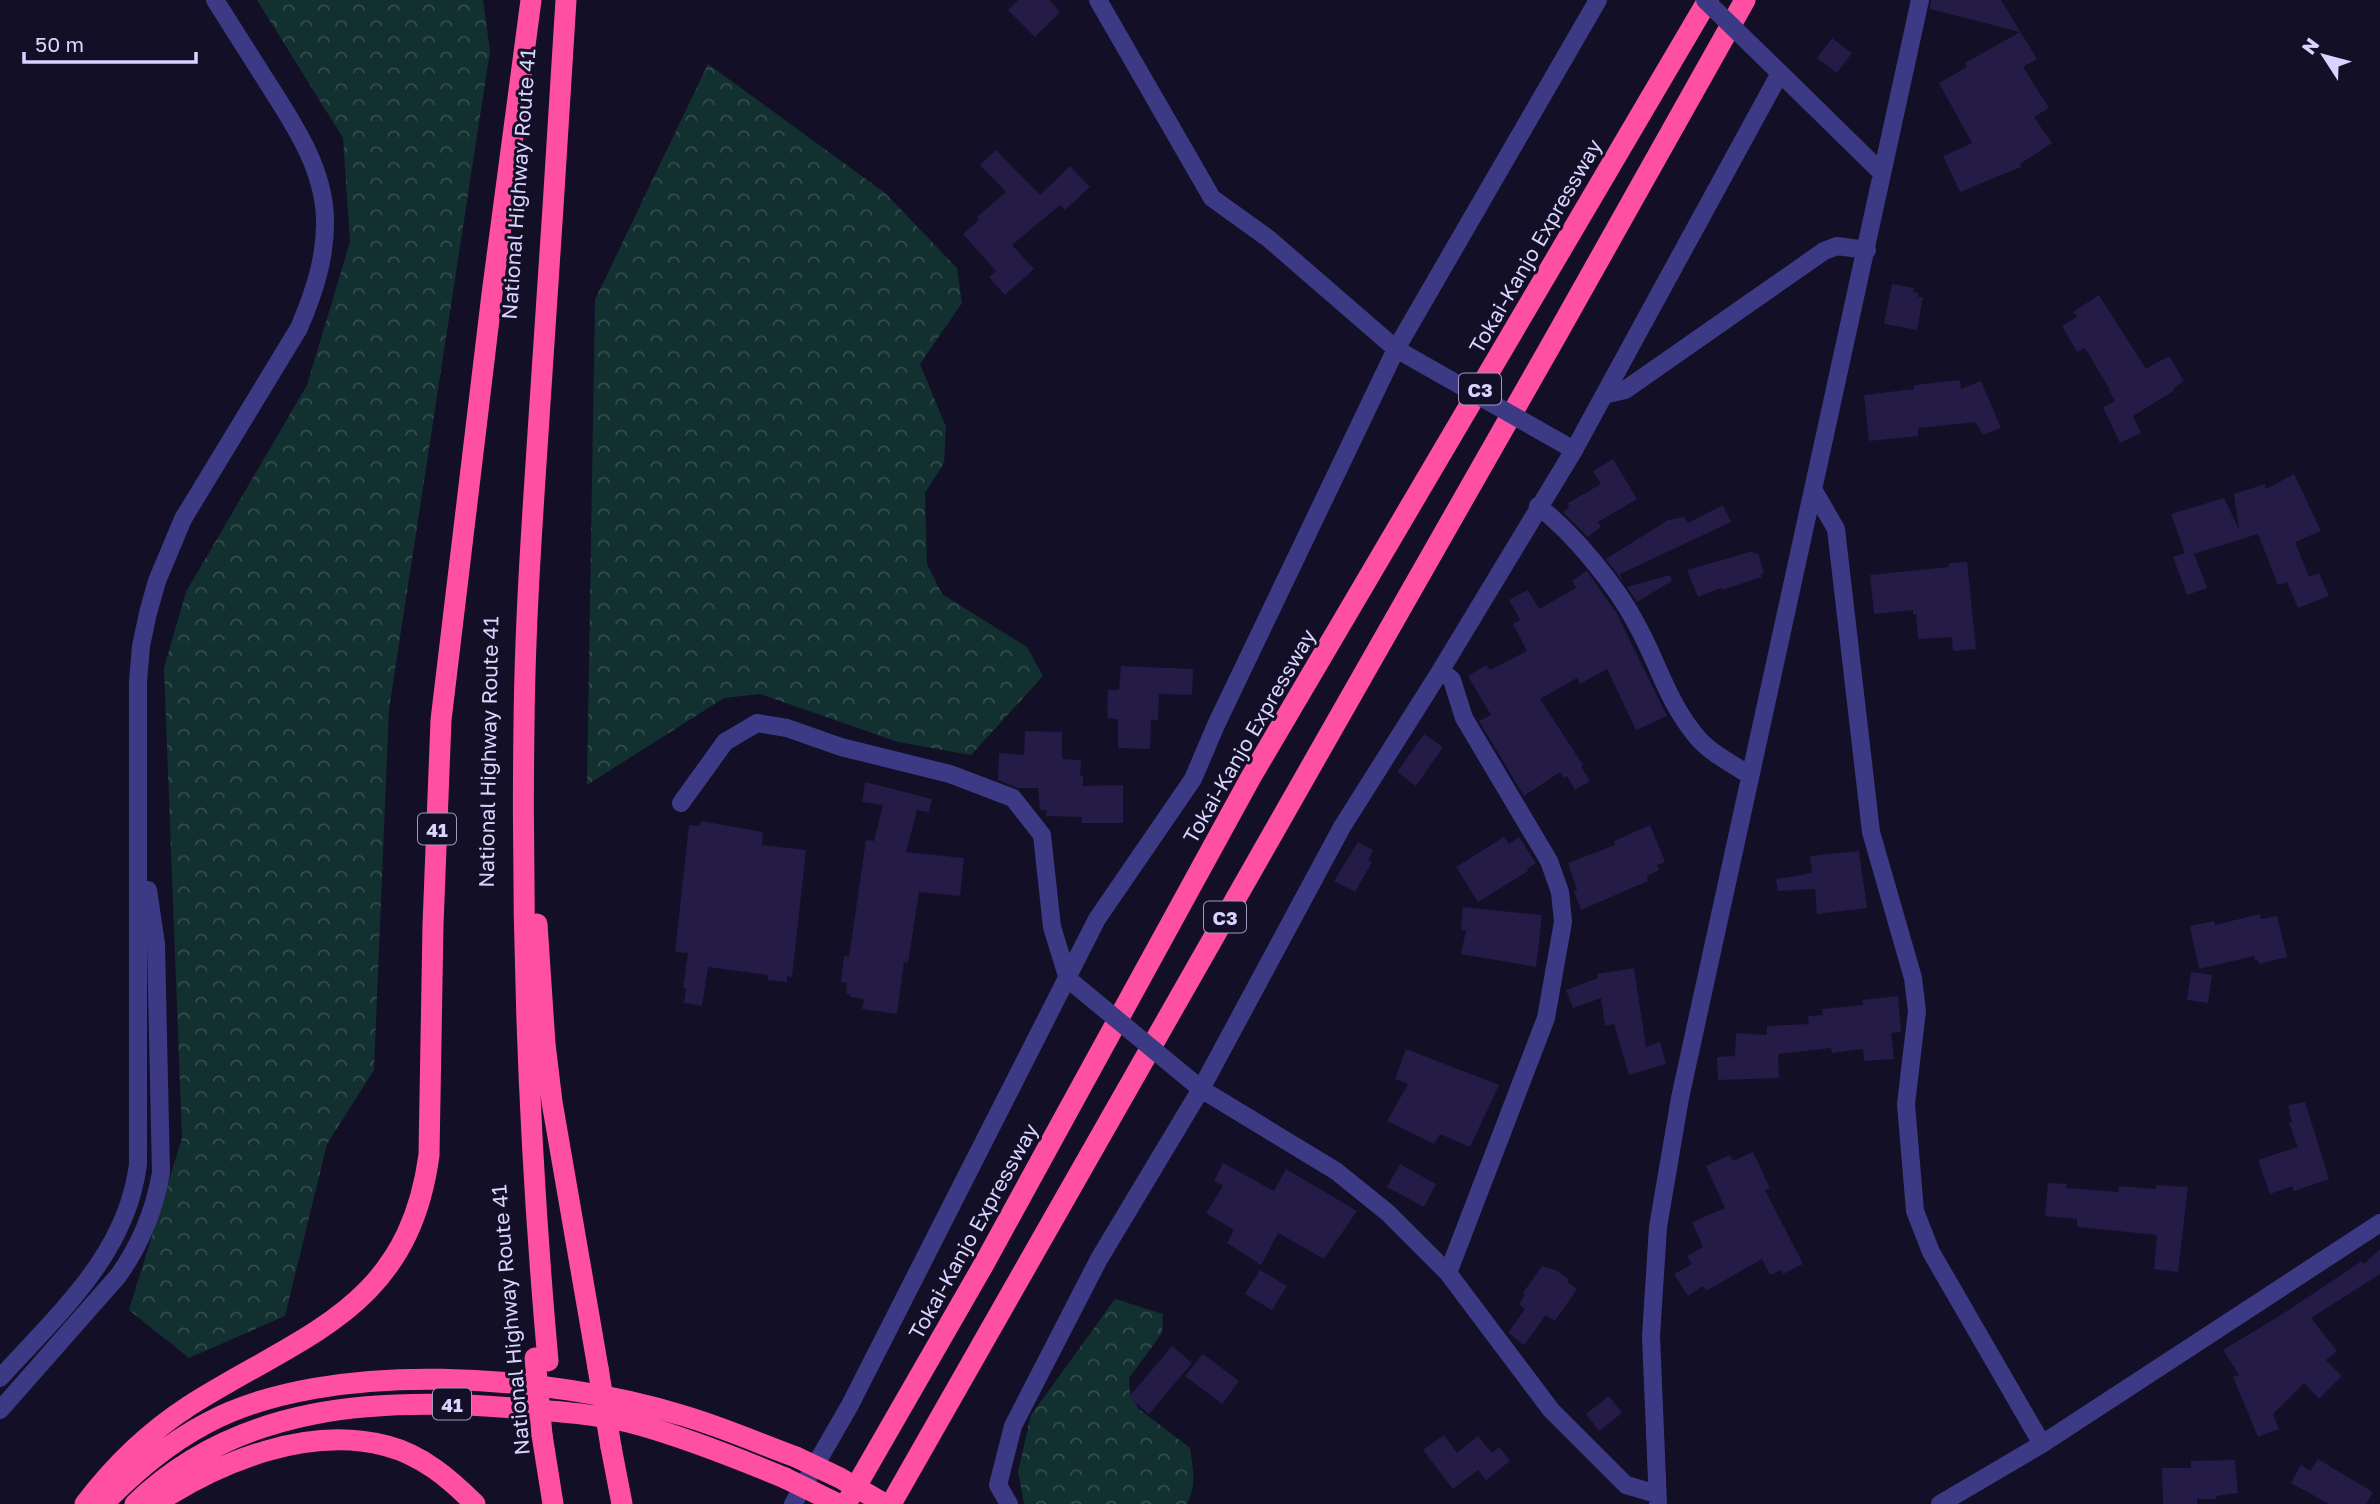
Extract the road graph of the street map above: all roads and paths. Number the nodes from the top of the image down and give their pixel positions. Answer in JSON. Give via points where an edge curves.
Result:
{"nodes":[{"id":1,"x":215,"y":0,"type":"edge"},
{"id":2,"x":531,"y":0,"type":"edge"},
{"id":3,"x":556,"y":0,"type":"edge"},
{"id":4,"x":566,"y":0,"type":"edge"},
{"id":5,"x":1098,"y":0,"type":"edge"},
{"id":6,"x":1598,"y":0,"type":"edge"},
{"id":7,"x":1707,"y":0,"type":"edge"},
{"id":8,"x":1745,"y":0,"type":"edge"},
{"id":9,"x":1920,"y":0,"type":"edge"},
{"id":10,"x":1780,"y":74,"type":"junction"},
{"id":11,"x":1882,"y":173,"type":"junction"},
{"id":12,"x":1867,"y":250,"type":"junction"},
{"id":13,"x":1396,"y":349,"type":"junction"},
{"id":14,"x":1604,"y":395,"type":"junction"},
{"id":15,"x":1574,"y":450,"type":"junction"},
{"id":16,"x":1814,"y":491,"type":"junction"},
{"id":17,"x":1538,"y":506,"type":"junction"},
{"id":18,"x":1441,"y":670,"type":"junction"},
{"id":19,"x":524,"y":724,"type":"junction"},
{"id":20,"x":1749,"y":775,"type":"junction"},
{"id":21,"x":681,"y":803,"type":"dead end"},
{"id":22,"x":139,"y":835,"type":"junction"},
{"id":23,"x":1068,"y":979,"type":"junction"},
{"id":24,"x":1201,"y":1089,"type":"junction"},
{"id":25,"x":2380,"y":1223,"type":"edge"},
{"id":26,"x":1448,"y":1273,"type":"junction"},
{"id":27,"x":541,"y":1360,"type":"junction"},
{"id":28,"x":0,"y":1378,"type":"edge"},
{"id":29,"x":0,"y":1410,"type":"edge"},
{"id":30,"x":550,"y":1436,"type":"junction"},
{"id":31,"x":2042,"y":1444,"type":"junction"},
{"id":32,"x":1658,"y":1499,"type":"edge"},
{"id":33,"x":85,"y":1504,"type":"edge"},
{"id":34,"x":103,"y":1504,"type":"edge"},
{"id":35,"x":135,"y":1504,"type":"edge"},
{"id":36,"x":155,"y":1504,"type":"edge"},
{"id":37,"x":475,"y":1504,"type":"edge"},
{"id":38,"x":553,"y":1504,"type":"edge"},
{"id":39,"x":565,"y":1504,"type":"edge"},
{"id":40,"x":622,"y":1504,"type":"edge"},
{"id":41,"x":793,"y":1504,"type":"edge"},
{"id":42,"x":838,"y":1504,"type":"edge"},
{"id":43,"x":846,"y":1504,"type":"edge"},
{"id":44,"x":885,"y":1504,"type":"edge"},
{"id":45,"x":891,"y":1504,"type":"edge"},
{"id":46,"x":1009,"y":1504,"type":"edge"},
{"id":47,"x":1940,"y":1504,"type":"edge"}],
"edges":[{"from":1,"to":22,"type":"street","via":[[312,160],[325,216],[324,244],[299,328],[183,519],[157,581],[141,646],[138,682]]},
{"from":2,"to":33,"type":"highway","number":"41","via":[[441,720],[429,1155],[418,1210],[391,1265],[372,1288],[295,1346],[186,1408],[125,1458]]},
{"from":3,"to":27,"type":"highway","name":"National Highway Route 41","via":[[511,726],[511,985]]},
{"from":4,"to":19,"type":"highway","name":"National Highway Route 41"},
{"from":5,"to":13,"type":"street","via":[[1212,198],[1269,239]]},
{"from":6,"to":13,"type":"street"},
{"from":7,"to":10,"type":"street","bridge":true},
{"from":7,"to":43,"type":"highway","name":"Tokai-Kanjo Expressway","number":"C3","via":[[1251,777],[984,1264]]},
{"from":8,"to":45,"type":"highway","number":"C3"},
{"from":9,"to":11,"type":"street"},
{"from":10,"to":11,"type":"street"},
{"from":10,"to":14,"type":"street"},
{"from":11,"to":12,"type":"street"},
{"from":12,"to":14,"type":"street","via":[[1837,246],[1824,251],[1625,390]]},
{"from":12,"to":16,"type":"street"},
{"from":13,"to":15,"type":"street","bridge":true},
{"from":13,"to":23,"type":"street","via":[[1192,779],[1097,919]]},
{"from":14,"to":15,"type":"street"},
{"from":15,"to":17,"type":"street"},
{"from":16,"to":20,"type":"street"},
{"from":16,"to":31,"type":"street","via":[[1836,529],[1871,832],[1913,978],[1917,1011],[1906,1104],[1915,1211],[1931,1252]]},
{"from":17,"to":18,"type":"street"},
{"from":17,"to":20,"type":"street","via":[[1561,524],[1602,573],[1637,624],[1671,701],[1699,740]]},
{"from":18,"to":24,"type":"street","via":[[1342,828]]},
{"from":18,"to":26,"type":"street","via":[[1452,680],[1464,718],[1549,861],[1560,892],[1563,922],[1546,1018]]},
{"from":19,"to":27,"type":"highway","name":"National Highway Route 41","via":[[524,987]]},
{"from":19,"to":40,"type":"highway","bridge":true,"via":[[533,773],[535,900],[552,1102]]},
{"from":20,"to":32,"type":"street","via":[[1680,1098],[1658,1227],[1651,1336]]},
{"from":21,"to":23,"type":"street","via":[[725,742],[757,723],[950,774],[1013,798],[1042,835],[1052,927]]},
{"from":22,"to":28,"type":"street","via":[[135,1189],[103,1259]]},
{"from":22,"to":29,"type":"street","via":[[156,944],[161,1173],[156,1202],[134,1254],[118,1276]]},
{"from":23,"to":24,"type":"street","bridge":true},
{"from":23,"to":41,"type":"street","via":[[850,1405]]},
{"from":24,"to":26,"type":"street","via":[[1336,1171],[1388,1213]]},
{"from":24,"to":46,"type":"street","via":[[1098,1259],[1013,1426],[998,1485]]},
{"from":25,"to":31,"type":"street"},
{"from":26,"to":32,"type":"street","via":[[1551,1410],[1626,1485]]},
{"from":27,"to":30,"type":"highway","name":"National Highway Route 41"},
{"from":30,"to":38,"type":"highway","name":"National Highway Route 41"},
{"from":30,"to":39,"type":"highway","name":"National Highway Route 41"},
{"from":31,"to":47,"type":"street"},
{"from":34,"to":44,"type":"highway","number":"41","bridge":true,"via":[[176,1440],[249,1405],[296,1392],[430,1378],[524,1384],[636,1402],[796,1457]]},
{"from":35,"to":42,"type":"highway","number":"41","bridge":true,"via":[[193,1457],[253,1430],[314,1413],[408,1403],[571,1413],[637,1425],[785,1478]]},
{"from":36,"to":37,"type":"highway","via":[[231,1464],[271,1450],[333,1440],[389,1446],[413,1456]]}]}
